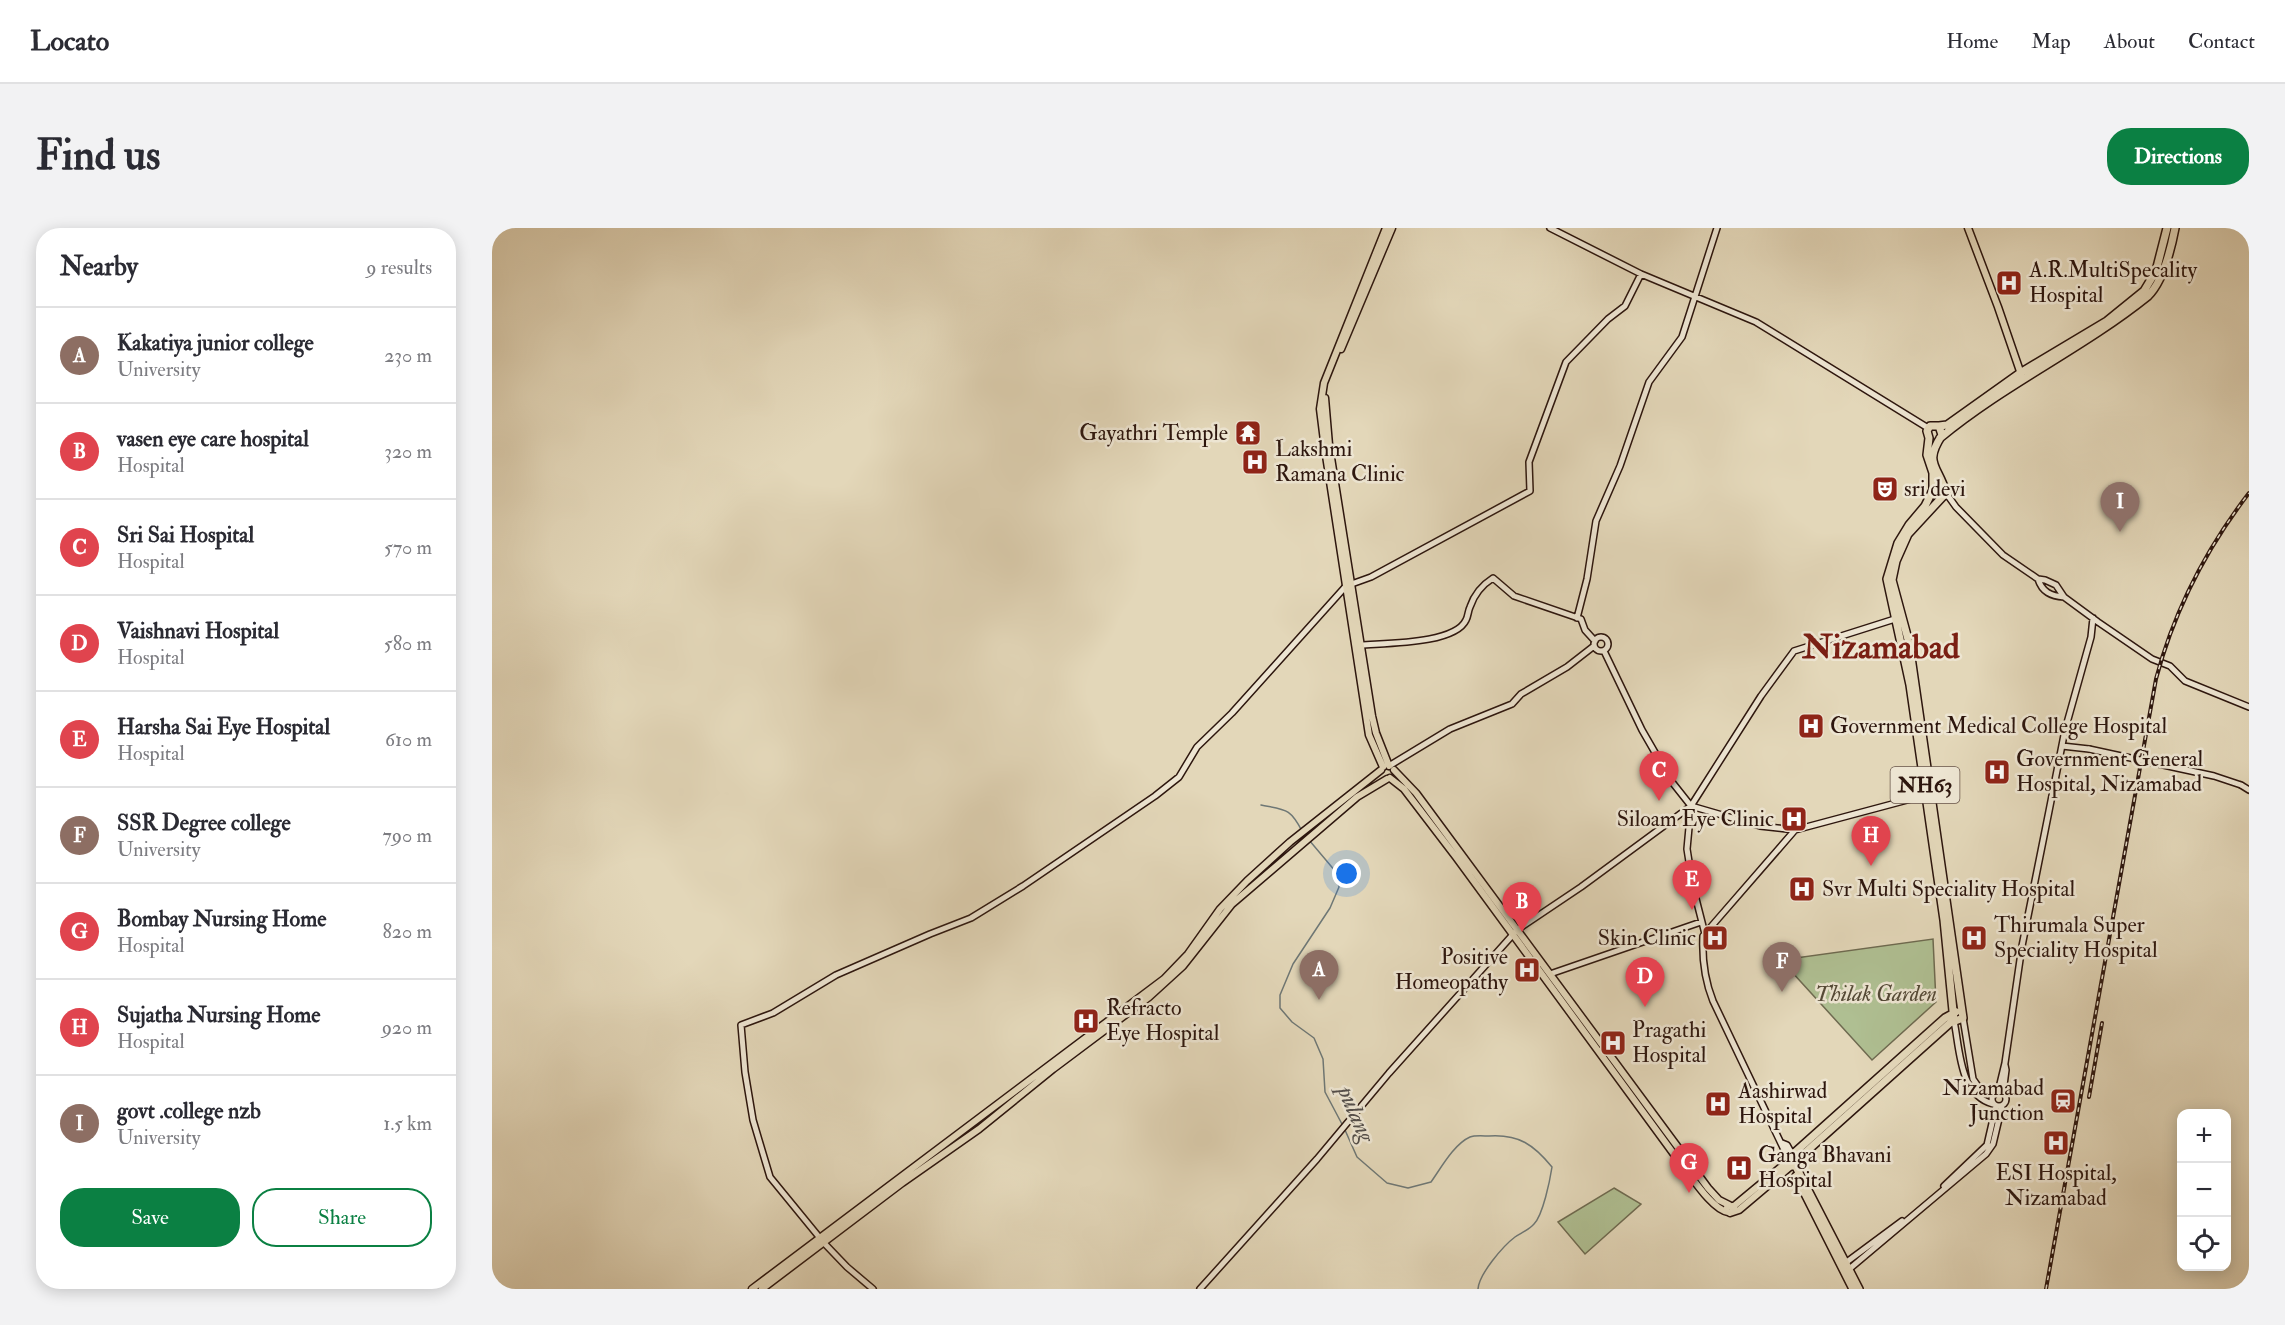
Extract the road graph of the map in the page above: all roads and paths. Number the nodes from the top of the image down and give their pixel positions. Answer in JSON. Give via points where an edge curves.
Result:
{"nodes":[{"id":1,"x":1386,"y":228,"type":"edge"},
{"id":2,"x":1392,"y":228,"type":"edge"},
{"id":3,"x":1550,"y":228,"type":"edge"},
{"id":4,"x":1717,"y":228,"type":"edge"},
{"id":5,"x":1968,"y":228,"type":"edge"},
{"id":6,"x":2167,"y":228,"type":"edge"},
{"id":7,"x":2175,"y":228,"type":"edge"},
{"id":8,"x":1641,"y":274,"type":"junction"},
{"id":9,"x":1696,"y":296,"type":"junction"},
{"id":10,"x":2021,"y":376,"type":"junction"},
{"id":11,"x":1939,"y":426,"type":"junction"},
{"id":12,"x":1928,"y":428,"type":"junction"},
{"id":13,"x":1929,"y":438,"type":"junction"},
{"id":14,"x":1939,"y":439,"type":"junction"},
{"id":15,"x":1933,"y":490,"type":"junction"},
{"id":16,"x":1944,"y":493,"type":"junction"},
{"id":17,"x":2038,"y":579,"type":"junction"},
{"id":18,"x":1348,"y":585,"type":"junction"},
{"id":19,"x":2064,"y":597,"type":"junction"},
{"id":20,"x":1900,"y":617,"type":"junction"},
{"id":21,"x":1577,"y":618,"type":"junction"},
{"id":22,"x":2093,"y":618,"type":"junction"},
{"id":23,"x":1595,"y":644,"type":"junction"},
{"id":24,"x":1361,"y":645,"type":"junction"},
{"id":25,"x":1604,"y":651,"type":"junction"},
{"id":26,"x":2249,"y":707,"type":"edge"},
{"id":27,"x":2062,"y":746,"type":"junction"},
{"id":28,"x":1387,"y":768,"type":"junction"},
{"id":29,"x":1389,"y":778,"type":"junction"},
{"id":30,"x":2249,"y":790,"type":"edge"},
{"id":31,"x":1926,"y":795,"type":"junction"},
{"id":32,"x":1691,"y":806,"type":"junction"},
{"id":33,"x":1795,"y":830,"type":"junction"},
{"id":34,"x":1701,"y":922,"type":"junction"},
{"id":35,"x":1515,"y":933,"type":"junction"},
{"id":36,"x":1705,"y":934,"type":"junction"},
{"id":37,"x":1550,"y":974,"type":"junction"},
{"id":38,"x":1962,"y":1015,"type":"junction"},
{"id":39,"x":1954,"y":1017,"type":"junction"},
{"id":40,"x":1998,"y":1093,"type":"junction"},
{"id":41,"x":1997,"y":1105,"type":"junction"},
{"id":42,"x":1792,"y":1161,"type":"junction"},
{"id":43,"x":1731,"y":1209,"type":"junction"},
{"id":44,"x":822,"y":1240,"type":"junction"},
{"id":45,"x":1845,"y":1268,"type":"junction"},
{"id":46,"x":752,"y":1289,"type":"edge"},
{"id":47,"x":762,"y":1289,"type":"edge"},
{"id":48,"x":873,"y":1289,"type":"edge"},
{"id":49,"x":1200,"y":1289,"type":"edge"},
{"id":50,"x":1853,"y":1289,"type":"edge"},
{"id":51,"x":1859,"y":1289,"type":"edge"}],
"edges":[{"from":1,"to":18,"type":"main road","via":[[1321,397],[1325,449]]},
{"from":2,"to":18,"type":"main road","via":[[1325,394]]},
{"from":3,"to":8,"type":"street"},
{"from":4,"to":9,"type":"street"},
{"from":5,"to":10,"type":"main road"},
{"from":6,"to":10,"type":"highway","via":[[2156,271],[2144,291],[2107,321]]},
{"from":7,"to":10,"type":"highway","via":[[2163,271],[2152,293],[2113,324]]},
{"from":8,"to":9,"type":"street"},
{"from":8,"to":18,"type":"street","via":[[1624,306],[1566,362],[1529,462],[1530,491],[1371,577]]},
{"from":9,"to":12,"type":"street","via":[[1756,322]]},
{"from":9,"to":21,"type":"street","via":[[1682,337],[1649,382],[1596,521]]},
{"from":10,"to":11,"type":"highway","via":[[1947,425]]},
{"from":10,"to":14,"type":"highway"},
{"from":11,"to":12,"type":"highway"},
{"from":11,"to":14,"type":"highway"},
{"from":12,"to":13,"type":"highway"},
{"from":13,"to":14,"type":"highway"},
{"from":13,"to":15,"type":"highway","via":[[1927,454]]},
{"from":14,"to":16,"type":"highway","via":[[1932,453]]},
{"from":15,"to":16,"type":"highway","via":[[1938,486]]},
{"from":15,"to":16,"type":"highway","via":[[1934,496]]},
{"from":15,"to":20,"type":"highway","number":"NH63","via":[[1903,534],[1888,570],[1888,586]]},
{"from":16,"to":17,"type":"street","via":[[2003,555]]},
{"from":16,"to":20,"type":"highway","number":"NH63","via":[[1908,534],[1896,561],[1892,580]]},
{"from":17,"to":19,"type":"street","via":[[2055,585]]},
{"from":17,"to":19,"type":"street","via":[[2044,590]]},
{"from":18,"to":24,"type":"main road"},
{"from":18,"to":28,"type":"main road","via":[[1370,735]]},
{"from":18,"to":44,"type":"street","via":[[1197,747],[1179,777],[1155,796],[991,907],[836,975],[773,1013],[741,1025],[748,1098],[767,1170]]},
{"from":19,"to":22,"type":"street"},
{"from":20,"to":31,"type":"highway","number":"NH63"},
{"from":20,"to":32,"type":"street","via":[[1794,651]]},
{"from":20,"to":38,"type":"highway","number":"NH63","via":[[1909,643],[1920,711]]},
{"from":21,"to":23,"type":"street"},
{"from":21,"to":24,"type":"street","via":[[1514,596],[1493,578],[1479,591],[1466,621],[1455,633],[1434,639]]},
{"from":22,"to":26,"type":"street","via":[[2170,666],[2186,681]]},
{"from":22,"to":27,"type":"street"},
{"from":23,"to":25,"type":"street","via":[[1599,651]]},
{"from":23,"to":25,"type":"street","via":[[1600,638],[1606,639],[1608,646]]},
{"from":23,"to":28,"type":"street","via":[[1512,704],[1450,729]]},
{"from":24,"to":28,"type":"main road","via":[[1372,716]]},
{"from":25,"to":32,"type":"street","via":[[1642,730]]},
{"from":27,"to":30,"type":"street","bridge":true,"via":[[2214,776]]},
{"from":27,"to":40,"type":"street","via":[[2022,946],[2006,1070]]},
{"from":28,"to":29,"type":"main road"},
{"from":28,"to":29,"type":"main road","via":[[1382,776]]},
{"from":28,"to":35,"type":"main road","via":[[1416,793]]},
{"from":28,"to":44,"type":"main road","via":[[1317,820],[1247,880],[1220,909],[1193,949],[1164,978]]},
{"from":29,"to":35,"type":"main road","via":[[1404,789]]},
{"from":29,"to":44,"type":"main road","via":[[1357,797],[1232,904],[1170,979],[979,1129]]},
{"from":31,"to":33,"type":"street"},
{"from":31,"to":39,"type":"highway","number":"NH63"},
{"from":32,"to":33,"type":"street","via":[[1760,826]]},
{"from":32,"to":34,"type":"street","via":[[1687,849]]},
{"from":32,"to":35,"type":"street"},
{"from":33,"to":36,"type":"street"},
{"from":34,"to":36,"type":"street"},
{"from":34,"to":37,"type":"street"},
{"from":35,"to":37,"type":"main road"},
{"from":35,"to":43,"type":"main road","via":[[1679,1161],[1721,1211]]},
{"from":35,"to":49,"type":"street"},
{"from":36,"to":42,"type":"street","via":[[1702,949],[1707,987]]},
{"from":37,"to":43,"type":"main road","via":[[1708,1188]]},
{"from":38,"to":39,"type":"highway"},
{"from":38,"to":40,"type":"street","via":[[1973,1079],[1980,1089]]},
{"from":39,"to":41,"type":"street","via":[[1969,1087],[1978,1098]]},
{"from":39,"to":42,"type":"highway"},
{"from":40,"to":41,"type":"street"},
{"from":40,"to":41,"type":"street","via":[[2006,1098]]},
{"from":41,"to":45,"type":"street","via":[[1983,1150]]},
{"from":42,"to":43,"type":"main road","via":[[1739,1210]]},
{"from":42,"to":45,"type":"highway"},
{"from":44,"to":46,"type":"main road"},
{"from":44,"to":47,"type":"main road"},
{"from":44,"to":48,"type":"street"},
{"from":45,"to":50,"type":"highway"},
{"from":45,"to":51,"type":"highway"}]}
